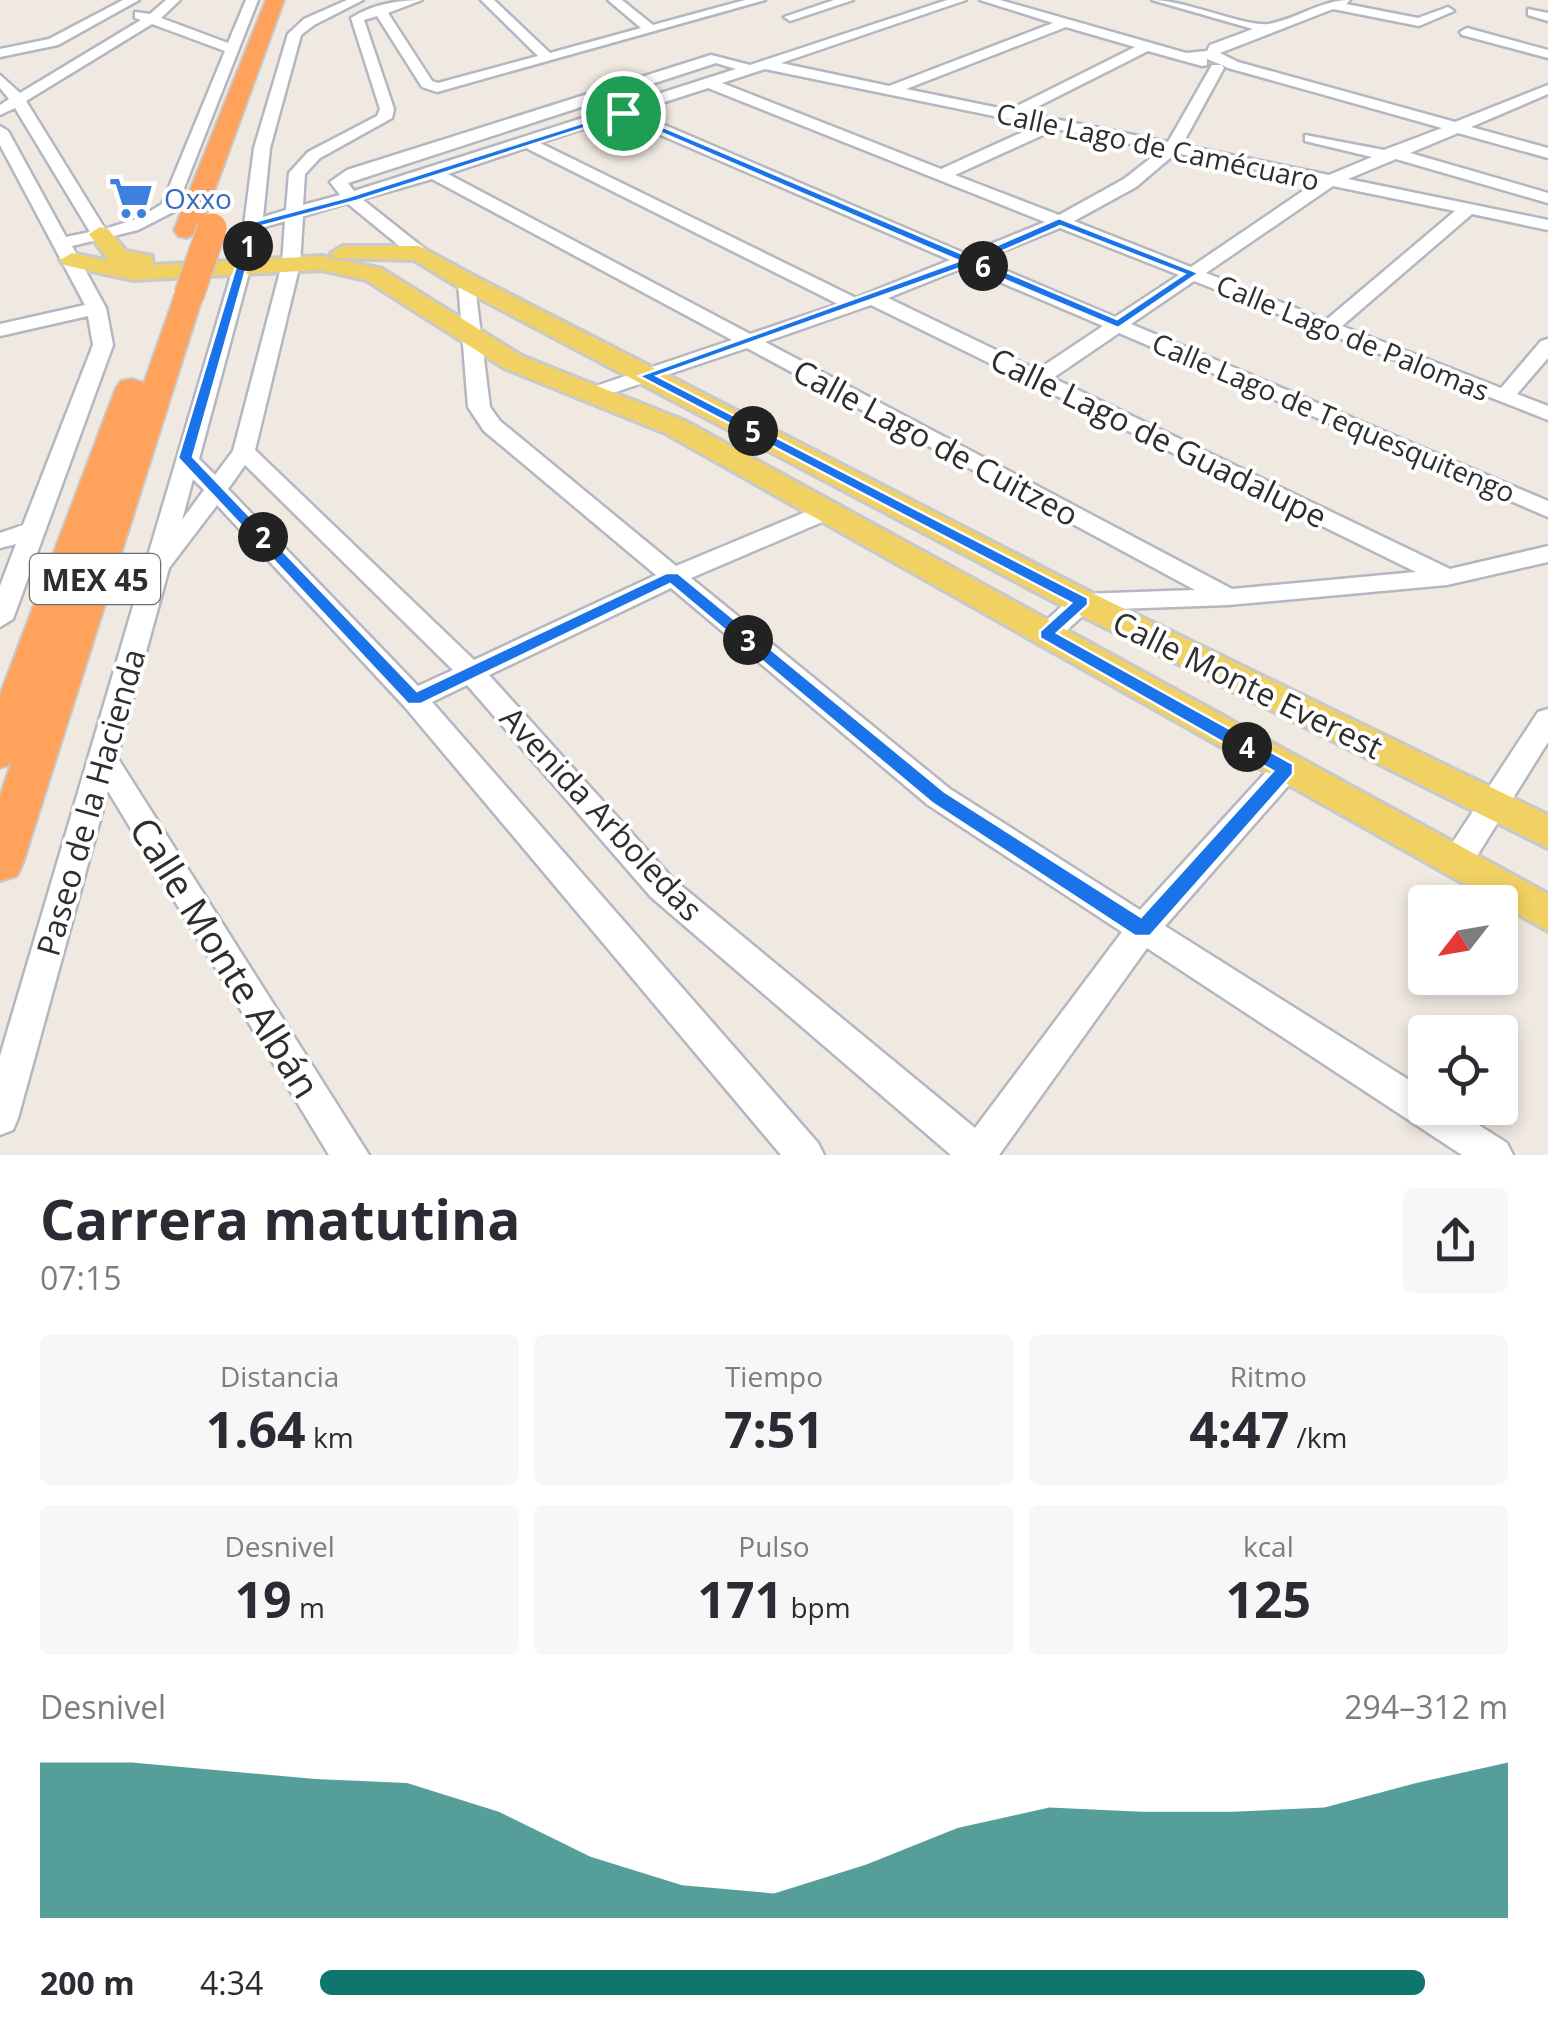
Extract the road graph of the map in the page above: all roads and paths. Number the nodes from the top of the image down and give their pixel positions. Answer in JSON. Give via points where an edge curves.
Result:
{"nodes":[{"id":1,"x":98,"y":0,"type":"edge"},
{"id":2,"x":133,"y":0,"type":"edge"},
{"id":3,"x":174,"y":0,"type":"edge"},
{"id":4,"x":252,"y":0,"type":"edge"},
{"id":5,"x":275,"y":0,"type":"edge"},
{"id":6,"x":290,"y":0,"type":"edge"},
{"id":7,"x":357,"y":0,"type":"edge"},
{"id":8,"x":416,"y":0,"type":"edge"},
{"id":9,"x":487,"y":0,"type":"edge"},
{"id":10,"x":614,"y":0,"type":"edge"},
{"id":11,"x":759,"y":0,"type":"edge"},
{"id":12,"x":847,"y":0,"type":"edge"},
{"id":13,"x":960,"y":0,"type":"edge"},
{"id":14,"x":986,"y":0,"type":"edge"},
{"id":15,"x":1042,"y":0,"type":"edge"},
{"id":16,"x":1158,"y":0,"type":"edge"},
{"id":17,"x":1314,"y":0,"type":"edge"},
{"id":18,"x":1338,"y":2,"type":"edge"},
{"id":19,"x":735,"y":3,"type":"edge"},
{"id":20,"x":1016,"y":8,"type":"junction"},
{"id":21,"x":378,"y":9,"type":"junction"},
{"id":22,"x":115,"y":11,"type":"junction"},
{"id":23,"x":1448,"y":11,"type":"dead end"},
{"id":24,"x":1532,"y":12,"type":"dead end"},
{"id":25,"x":1548,"y":16,"type":"edge"},
{"id":26,"x":790,"y":17,"type":"dead end"},
{"id":27,"x":153,"y":18,"type":"junction"},
{"id":28,"x":1068,"y":22,"type":"junction"},
{"id":29,"x":1266,"y":29,"type":"junction"},
{"id":30,"x":652,"y":30,"type":"junction"},
{"id":31,"x":240,"y":32,"type":"junction"},
{"id":32,"x":1468,"y":32,"type":"dead end"},
{"id":33,"x":211,"y":40,"type":"junction"},
{"id":34,"x":1149,"y":45,"type":"junction"},
{"id":35,"x":3,"y":49,"type":"edge"},
{"id":36,"x":232,"y":49,"type":"junction"},
{"id":37,"x":1548,"y":54,"type":"edge"},
{"id":38,"x":548,"y":58,"type":"junction"},
{"id":39,"x":1221,"y":63,"type":"junction"},
{"id":40,"x":760,"y":67,"type":"junction"},
{"id":41,"x":0,"y":79,"type":"edge"},
{"id":42,"x":711,"y":84,"type":"junction"},
{"id":43,"x":1548,"y":89,"type":"edge"},
{"id":44,"x":888,"y":90,"type":"junction"},
{"id":45,"x":18,"y":100,"type":"junction"},
{"id":46,"x":0,"y":111,"type":"edge"},
{"id":47,"x":623,"y":113,"type":"junction"},
{"id":48,"x":1010,"y":115,"type":"junction"},
{"id":49,"x":1053,"y":124,"type":"junction"},
{"id":50,"x":1456,"y":127,"type":"junction"},
{"id":51,"x":0,"y":131,"type":"edge"},
{"id":52,"x":1310,"y":138,"type":"dead end"},
{"id":53,"x":528,"y":143,"type":"junction"},
{"id":54,"x":1173,"y":148,"type":"junction"},
{"id":55,"x":1548,"y":152,"type":"edge"},
{"id":56,"x":1387,"y":153,"type":"junction"},
{"id":57,"x":434,"y":173,"type":"junction"},
{"id":58,"x":940,"y":175,"type":"junction"},
{"id":59,"x":1328,"y":181,"type":"junction"},
{"id":60,"x":1548,"y":198,"type":"edge"},
{"id":61,"x":352,"y":199,"type":"junction"},
{"id":62,"x":1470,"y":208,"type":"junction"},
{"id":63,"x":296,"y":215,"type":"junction"},
{"id":64,"x":1059,"y":222,"type":"junction"},
{"id":65,"x":253,"y":225,"type":"junction"},
{"id":66,"x":1548,"y":225,"type":"edge"},
{"id":67,"x":200,"y":229,"type":"junction"},
{"id":68,"x":100,"y":234,"type":"junction"},
{"id":69,"x":68,"y":252,"type":"junction"},
{"id":70,"x":419,"y":253,"type":"junction"},
{"id":71,"x":292,"y":258,"type":"junction"},
{"id":72,"x":245,"y":260,"type":"junction"},
{"id":73,"x":970,"y":261,"type":"junction"},
{"id":74,"x":1193,"y":273,"type":"junction"},
{"id":75,"x":467,"y":282,"type":"junction"},
{"id":76,"x":177,"y":296,"type":"junction"},
{"id":77,"x":863,"y":301,"type":"junction"},
{"id":78,"x":96,"y":308,"type":"junction"},
{"id":79,"x":1118,"y":324,"type":"junction"},
{"id":80,"x":1330,"y":326,"type":"junction"},
{"id":81,"x":0,"y":330,"type":"edge"},
{"id":82,"x":470,"y":334,"type":"junction"},
{"id":83,"x":748,"y":342,"type":"junction"},
{"id":84,"x":1548,"y":345,"type":"edge"},
{"id":85,"x":646,"y":376,"type":"junction"},
{"id":86,"x":1038,"y":378,"type":"junction"},
{"id":87,"x":591,"y":394,"type":"junction"},
{"id":88,"x":1504,"y":396,"type":"junction"},
{"id":89,"x":1548,"y":414,"type":"edge"},
{"id":90,"x":244,"y":450,"type":"junction"},
{"id":91,"x":186,"y":458,"type":"junction"},
{"id":92,"x":218,"y":488,"type":"junction"},
{"id":93,"x":1548,"y":510,"type":"edge"},
{"id":94,"x":828,"y":511,"type":"junction"},
{"id":95,"x":33,"y":530,"type":"junction"},
{"id":96,"x":0,"y":541,"type":"edge"},
{"id":97,"x":1548,"y":554,"type":"edge"},
{"id":98,"x":155,"y":574,"type":"junction"},
{"id":99,"x":672,"y":577,"type":"junction"},
{"id":100,"x":1447,"y":577,"type":"junction"},
{"id":101,"x":1228,"y":597,"type":"junction"},
{"id":102,"x":1082,"y":602,"type":"junction"},
{"id":103,"x":0,"y":619,"type":"edge"},
{"id":104,"x":1046,"y":634,"type":"junction"},
{"id":105,"x":472,"y":672,"type":"junction"},
{"id":106,"x":414,"y":700,"type":"junction"},
{"id":107,"x":1548,"y":719,"type":"edge"},
{"id":108,"x":0,"y":752,"type":"edge"},
{"id":109,"x":103,"y":758,"type":"junction"},
{"id":110,"x":1286,"y":769,"type":"junction"},
{"id":111,"x":1492,"y":805,"type":"junction"},
{"id":112,"x":1548,"y":833,"type":"edge"},
{"id":113,"x":0,"y":864,"type":"edge"},
{"id":114,"x":1456,"y":864,"type":"junction"},
{"id":115,"x":1548,"y":914,"type":"edge"},
{"id":116,"x":1142,"y":930,"type":"junction"},
{"id":117,"x":0,"y":1118,"type":"edge"},
{"id":118,"x":350,"y":1155,"type":"edge"},
{"id":119,"x":804,"y":1155,"type":"edge"},
{"id":120,"x":978,"y":1155,"type":"edge"},
{"id":121,"x":1494,"y":1155,"type":"edge"}],
"edges":[{"from":1,"to":22,"type":"street"},
{"from":2,"to":22,"type":"street"},
{"from":3,"to":27,"type":"street"},
{"from":4,"to":31,"type":"street"},
{"from":5,"to":67,"type":"highway","number":"MEX 45"},
{"from":6,"to":67,"type":"highway","number":"MEX 45"},
{"from":7,"to":65,"type":"street","name":"Paseo de la Hacienda","via":[[295,34],[262,148]]},
{"from":8,"to":21,"type":"street"},
{"from":9,"to":38,"type":"street"},
{"from":10,"to":30,"type":"street"},
{"from":11,"to":19,"type":"street"},
{"from":12,"to":26,"type":"street"},
{"from":13,"to":40,"type":"street"},
{"from":14,"to":20,"type":"street"},
{"from":15,"to":20,"type":"street"},
{"from":16,"to":29,"type":"street"},
{"from":17,"to":18,"type":"street"},
{"from":18,"to":23,"type":"street","via":[[1420,22]]},
{"from":18,"to":29,"type":"street"},
{"from":19,"to":30,"type":"street"},
{"from":20,"to":28,"type":"street"},
{"from":21,"to":38,"type":"street","via":[[436,88]]},
{"from":21,"to":63,"type":"street","via":[[356,22],[384,118],[302,163]]},
{"from":22,"to":27,"type":"street"},
{"from":22,"to":35,"type":"street","via":[[53,42]]},
{"from":24,"to":25,"type":"street"},
{"from":27,"to":33,"type":"street"},
{"from":27,"to":45,"type":"street"},
{"from":28,"to":34,"type":"street"},
{"from":28,"to":44,"type":"street"},
{"from":29,"to":39,"type":"street","via":[[1215,48]]},
{"from":30,"to":38,"type":"street"},
{"from":31,"to":33,"type":"street"},
{"from":31,"to":36,"type":"street"},
{"from":32,"to":37,"type":"street"},
{"from":33,"to":36,"type":"street"},
{"from":34,"to":39,"type":"street"},
{"from":34,"to":48,"type":"street"},
{"from":36,"to":68,"type":"street","via":[[169,207]]},
{"from":39,"to":50,"type":"street"},
{"from":39,"to":54,"type":"street"},
{"from":40,"to":42,"type":"street"},
{"from":40,"to":44,"type":"street","name":"Calle Lago de Camécuaro"},
{"from":40,"to":61,"type":"street","name":"Calle Lago de Camécuaro","via":[[716,58],[353,173],[338,182]]},
{"from":41,"to":45,"type":"street"},
{"from":42,"to":47,"type":"street"},
{"from":42,"to":58,"type":"street","name":"Calle Lago de Palomas"},
{"from":43,"to":50,"type":"street"},
{"from":44,"to":48,"type":"street","name":"Calle Lago de Camécuaro"},
{"from":45,"to":46,"type":"street"},
{"from":45,"to":68,"type":"street"},
{"from":47,"to":53,"type":"street"},
{"from":47,"to":73,"type":"street","name":"Calle Lago de Tequesquitengo"},
{"from":48,"to":49,"type":"street","name":"Calle Lago de Camécuaro"},
{"from":49,"to":54,"type":"street","name":"Calle Lago de Camécuaro"},
{"from":49,"to":58,"type":"street"},
{"from":50,"to":55,"type":"street"},
{"from":50,"to":56,"type":"street"},
{"from":51,"to":69,"type":"street"},
{"from":52,"to":56,"type":"street"},
{"from":53,"to":57,"type":"street"},
{"from":53,"to":77,"type":"street","name":"Calle Lago de Guadalupe"},
{"from":54,"to":59,"type":"street","name":"Calle Lago de Camécuaro"},
{"from":54,"to":64,"type":"street","via":[[1130,183]]},
{"from":56,"to":59,"type":"street"},
{"from":56,"to":60,"type":"street"},
{"from":57,"to":61,"type":"street"},
{"from":57,"to":83,"type":"street","name":"Calle Lago de Cuitzeo"},
{"from":58,"to":64,"type":"street","name":"Calle Lago de Palomas"},
{"from":59,"to":62,"type":"street","name":"Calle Lago de Camécuaro"},
{"from":59,"to":74,"type":"street"},
{"from":61,"to":63,"type":"street"},
{"from":61,"to":70,"type":"street","name":"Calle Monte Everest"},
{"from":62,"to":66,"type":"street","name":"Calle Lago de Camécuaro"},
{"from":62,"to":80,"type":"street"},
{"from":63,"to":65,"type":"street"},
{"from":63,"to":71,"type":"street"},
{"from":64,"to":73,"type":"street"},
{"from":64,"to":74,"type":"street","name":"Calle Lago de Palomas"},
{"from":65,"to":72,"type":"street","name":"Paseo de la Hacienda"},
{"from":67,"to":76,"type":"highway","number":"MEX 45"},
{"from":68,"to":69,"type":"street"},
{"from":68,"to":72,"type":"main road","name":"Calle Monte Everest","via":[[118,257]]},
{"from":69,"to":72,"type":"main road","name":"Calle Monte Everest","via":[[111,272],[132,273]]},
{"from":69,"to":78,"type":"street"},
{"from":70,"to":71,"type":"main road","name":"Calle Monte Everest"},
{"from":70,"to":75,"type":"main road","name":"Calle Monte Everest"},
{"from":71,"to":72,"type":"main road","name":"Calle Monte Everest"},
{"from":71,"to":82,"type":"main road","name":"Calle Monte Everest","via":[[374,274]]},
{"from":71,"to":90,"type":"street"},
{"from":72,"to":91,"type":"street","name":"Paseo de la Hacienda"},
{"from":73,"to":77,"type":"street"},
{"from":73,"to":79,"type":"street","name":"Calle Lago de Tequesquitengo"},
{"from":74,"to":79,"type":"street"},
{"from":74,"to":80,"type":"street","name":"Calle Lago de Palomas"},
{"from":75,"to":82,"type":"street"},
{"from":75,"to":85,"type":"main road","name":"Calle Monte Everest"},
{"from":76,"to":108,"type":"highway","number":"MEX 45"},
{"from":76,"to":113,"type":"highway","number":"MEX 45"},
{"from":77,"to":83,"type":"street"},
{"from":77,"to":86,"type":"street","name":"Calle Lago de Guadalupe"},
{"from":78,"to":81,"type":"street"},
{"from":78,"to":95,"type":"street","via":[[103,345]]},
{"from":79,"to":86,"type":"street"},
{"from":79,"to":93,"type":"street","name":"Calle Lago de Tequesquitengo"},
{"from":80,"to":88,"type":"street","name":"Calle Lago de Palomas"},
{"from":82,"to":87,"type":"main road","name":"Calle Monte Everest","via":[[535,374]]},
{"from":82,"to":99,"type":"street","via":[[479,406],[492,426]]},
{"from":83,"to":85,"type":"street"},
{"from":83,"to":101,"type":"street","name":"Calle Lago de Cuitzeo"},
{"from":84,"to":88,"type":"street"},
{"from":85,"to":87,"type":"street"},
{"from":85,"to":102,"type":"main road","name":"Calle Monte Everest"},
{"from":86,"to":100,"type":"street","name":"Calle Lago de Guadalupe"},
{"from":87,"to":94,"type":"main road","name":"Calle Monte Everest","via":[[675,427]]},
{"from":88,"to":89,"type":"street","name":"Calle Lago de Palomas"},
{"from":90,"to":92,"type":"street"},
{"from":90,"to":105,"type":"street","name":"Avenida Arboledas"},
{"from":91,"to":92,"type":"street","name":"Avenida Arboledas"},
{"from":91,"to":98,"type":"street","name":"Paseo de la Hacienda"},
{"from":92,"to":98,"type":"street"},
{"from":92,"to":106,"type":"street","name":"Avenida Arboledas"},
{"from":94,"to":99,"type":"street"},
{"from":94,"to":104,"type":"main road","name":"Calle Monte Everest"},
{"from":95,"to":96,"type":"street"},
{"from":95,"to":103,"type":"street"},
{"from":97,"to":100,"type":"street"},
{"from":98,"to":109,"type":"street","name":"Paseo de la Hacienda"},
{"from":99,"to":105,"type":"street"},
{"from":99,"to":116,"type":"street","via":[[938,798]]},
{"from":100,"to":101,"type":"street"},
{"from":101,"to":102,"type":"street"},
{"from":102,"to":104,"type":"street"},
{"from":102,"to":111,"type":"main road","name":"Calle Monte Everest"},
{"from":104,"to":110,"type":"main road","name":"Calle Monte Everest"},
{"from":105,"to":106,"type":"street"},
{"from":105,"to":120,"type":"street","name":"Avenida Arboledas","via":[[662,888]]},
{"from":106,"to":119,"type":"street","name":"Avenida Arboledas"},
{"from":107,"to":111,"type":"street"},
{"from":109,"to":117,"type":"street","name":"Paseo de la Hacienda"},
{"from":109,"to":118,"type":"street","name":"Calle Monte Albán"},
{"from":110,"to":114,"type":"main road","name":"Calle Monte Everest"},
{"from":110,"to":116,"type":"street"},
{"from":111,"to":112,"type":"main road","name":"Calle Monte Everest"},
{"from":111,"to":114,"type":"street"},
{"from":114,"to":115,"type":"main road","name":"Calle Monte Everest"},
{"from":116,"to":120,"type":"street"},
{"from":116,"to":121,"type":"street"}]}
